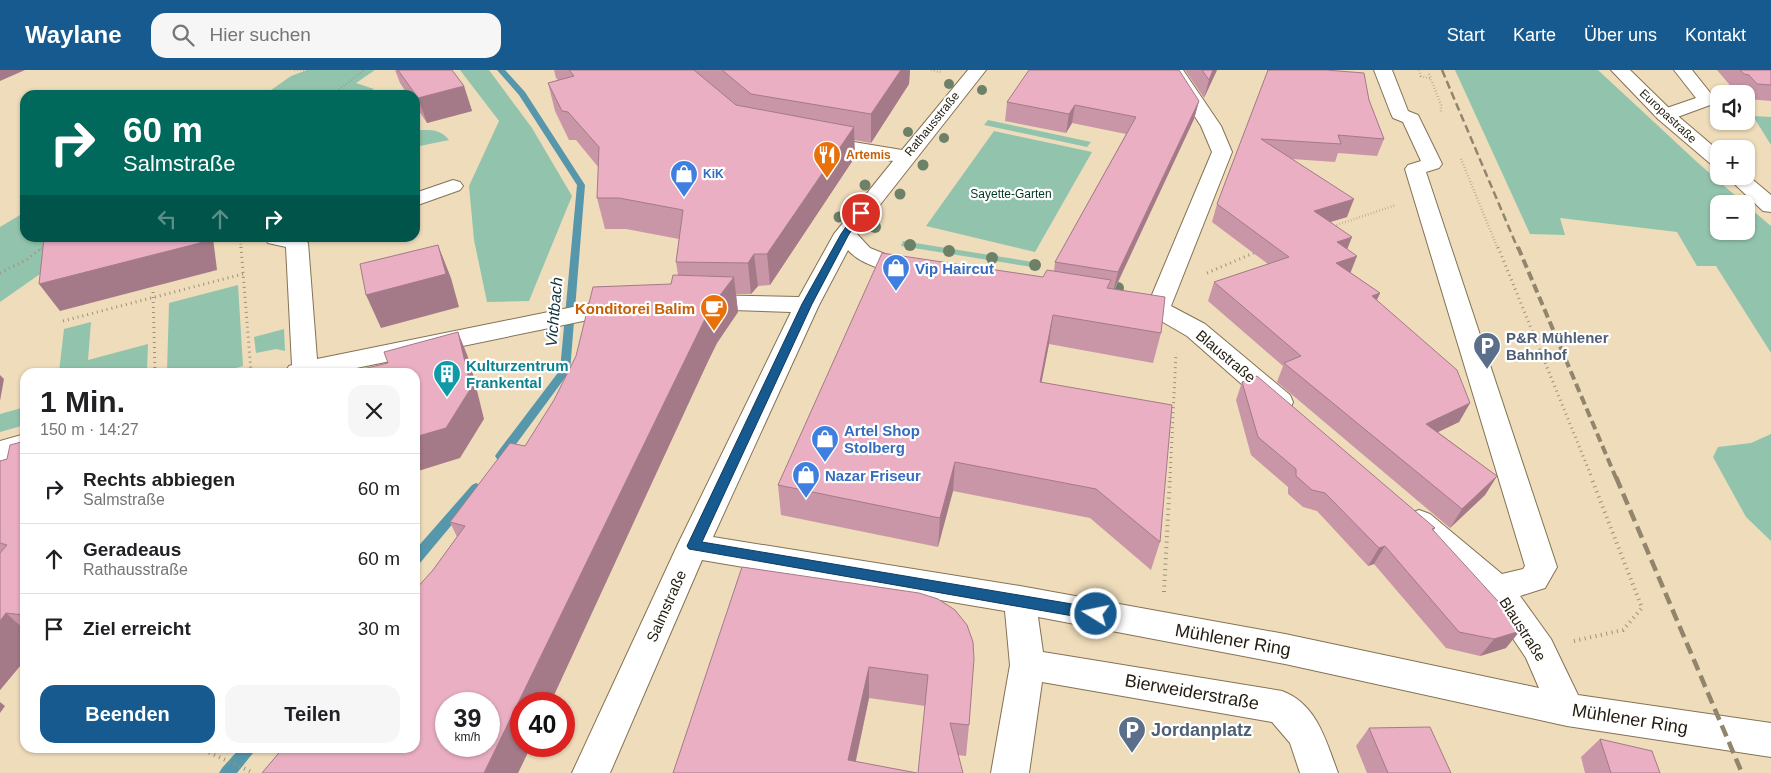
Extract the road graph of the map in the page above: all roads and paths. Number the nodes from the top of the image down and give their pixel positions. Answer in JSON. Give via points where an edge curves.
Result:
{"nodes":[{"id":1,"x":294,"y":70,"type":"edge"},
{"id":2,"x":304,"y":70,"type":"edge"},
{"id":3,"x":364,"y":70,"type":"edge"},
{"id":4,"x":977,"y":70,"type":"edge"},
{"id":5,"x":1174,"y":70,"type":"edge"},
{"id":6,"x":1383,"y":70,"type":"edge"},
{"id":7,"x":1419,"y":70,"type":"edge"},
{"id":8,"x":1620,"y":70,"type":"edge"},
{"id":9,"x":1683,"y":70,"type":"edge"},
{"id":10,"x":1430,"y":74,"type":"dead end"},
{"id":11,"x":1432,"y":79,"type":"junction"},
{"id":12,"x":338,"y":90,"type":"edge"},
{"id":13,"x":1441,"y":114,"type":"dead end"},
{"id":14,"x":1665,"y":115,"type":"junction"},
{"id":15,"x":802,"y":139,"type":"edge"},
{"id":16,"x":1710,"y":153,"type":"edge"},
{"id":17,"x":1460,"y":156,"type":"dead end"},
{"id":18,"x":905,"y":157,"type":"junction"},
{"id":19,"x":1746,"y":185,"type":"edge"},
{"id":20,"x":453,"y":186,"type":"dead end"},
{"id":21,"x":1424,"y":195,"type":"junction"},
{"id":22,"x":420,"y":198,"type":"edge"},
{"id":23,"x":1771,"y":206,"type":"edge"},
{"id":24,"x":1331,"y":226,"type":"edge"},
{"id":25,"x":845,"y":234,"type":"junction"},
{"id":26,"x":240,"y":242,"type":"edge"},
{"id":27,"x":296,"y":242,"type":"edge"},
{"id":28,"x":49,"y":243,"type":"edge"},
{"id":29,"x":1256,"y":252,"type":"dead end"},
{"id":30,"x":938,"y":272,"type":"edge"},
{"id":31,"x":0,"y":273,"type":"edge"},
{"id":32,"x":243,"y":274,"type":"junction"},
{"id":33,"x":1203,"y":275,"type":"dead end"},
{"id":34,"x":153,"y":292,"type":"dead end"},
{"id":35,"x":154,"y":298,"type":"junction"},
{"id":36,"x":643,"y":301,"type":"edge"},
{"id":37,"x":682,"y":302,"type":"edge"},
{"id":38,"x":807,"y":304,"type":"junction"},
{"id":39,"x":1158,"y":312,"type":"junction"},
{"id":40,"x":63,"y":321,"type":"dead end"},
{"id":41,"x":155,"y":368,"type":"edge"},
{"id":42,"x":251,"y":368,"type":"edge"},
{"id":43,"x":302,"y":368,"type":"edge"},
{"id":44,"x":321,"y":368,"type":"edge"},
{"id":45,"x":1298,"y":418,"type":"edge"},
{"id":46,"x":20,"y":445,"type":"edge"},
{"id":47,"x":0,"y":451,"type":"edge"},
{"id":48,"x":1401,"y":506,"type":"edge"},
{"id":49,"x":693,"y":546,"type":"junction"},
{"id":50,"x":1497,"y":589,"type":"junction"},
{"id":51,"x":1020,"y":600,"type":"junction"},
{"id":52,"x":1163,"y":627,"type":"junction"},
{"id":53,"x":1539,"y":649,"type":"junction"},
{"id":54,"x":1027,"y":665,"type":"junction"},
{"id":55,"x":1567,"y":710,"type":"junction"},
{"id":56,"x":1771,"y":740,"type":"edge"},
{"id":57,"x":210,"y":753,"type":"edge"},
{"id":58,"x":254,"y":773,"type":"edge"},
{"id":59,"x":590,"y":773,"type":"edge"},
{"id":60,"x":1010,"y":773,"type":"edge"},
{"id":61,"x":1319,"y":773,"type":"edge"}],
"edges":[{"from":1,"to":2,"type":"path"},
{"from":3,"to":12,"type":"path"},
{"from":4,"to":18,"type":"street","name":"Rathausstraße"},
{"from":5,"to":39,"type":"street","via":[[1211,126],[1222,152]]},
{"from":6,"to":21,"type":"street","via":[[1400,114],[1411,118],[1432,164],[1415,169]]},
{"from":7,"to":11,"type":"path","via":[[1421,76]]},
{"from":8,"to":14,"type":"street","name":"Europastraße"},
{"from":9,"to":14,"type":"street","via":[[1707,100]]},
{"from":10,"to":11,"type":"path"},
{"from":11,"to":13,"type":"path"},
{"from":14,"to":16,"type":"street","name":"Europastraße"},
{"from":15,"to":18,"type":"street"},
{"from":17,"to":53,"type":"path","via":[[1642,608],[1623,630]]},
{"from":18,"to":25,"type":"street","name":"Rathausstraße"},
{"from":19,"to":23,"type":"street"},
{"from":20,"to":22,"type":"street"},
{"from":21,"to":24,"type":"path"},
{"from":21,"to":50,"type":"street","via":[[1541,566],[1534,579]]},
{"from":25,"to":30,"type":"street","via":[[862,252],[890,264]]},
{"from":25,"to":38,"type":"street","name":"Rathausstraße"},
{"from":26,"to":32,"type":"path"},
{"from":27,"to":43,"type":"street"},
{"from":28,"to":31,"type":"path"},
{"from":29,"to":33,"type":"path"},
{"from":32,"to":35,"type":"path"},
{"from":32,"to":42,"type":"path"},
{"from":34,"to":35,"type":"path"},
{"from":35,"to":40,"type":"path"},
{"from":35,"to":41,"type":"path"},
{"from":36,"to":44,"type":"street"},
{"from":37,"to":38,"type":"street"},
{"from":38,"to":49,"type":"street","name":"Salmstraße"},
{"from":39,"to":45,"type":"street","name":"Blaustraße","via":[[1196,330],[1233,370]]},
{"from":39,"to":52,"type":"path"},
{"from":46,"to":47,"type":"street"},
{"from":48,"to":50,"type":"street","name":"Blaustraße"},
{"from":49,"to":51,"type":"street","name":"Mühlener Ring"},
{"from":49,"to":59,"type":"street","name":"Salmstraße"},
{"from":50,"to":53,"type":"street","name":"Blaustraße"},
{"from":51,"to":52,"type":"street","name":"Mühlener Ring"},
{"from":51,"to":54,"type":"street"},
{"from":52,"to":55,"type":"street","name":"Mühlener Ring","via":[[1285,649]]},
{"from":53,"to":55,"type":"street","name":"Blaustraße"},
{"from":54,"to":60,"type":"street"},
{"from":54,"to":61,"type":"street","name":"Bierweiderstraße","via":[[1282,707],[1305,733]]},
{"from":55,"to":56,"type":"street","name":"Mühlener Ring"},
{"from":57,"to":58,"type":"path"}]}
